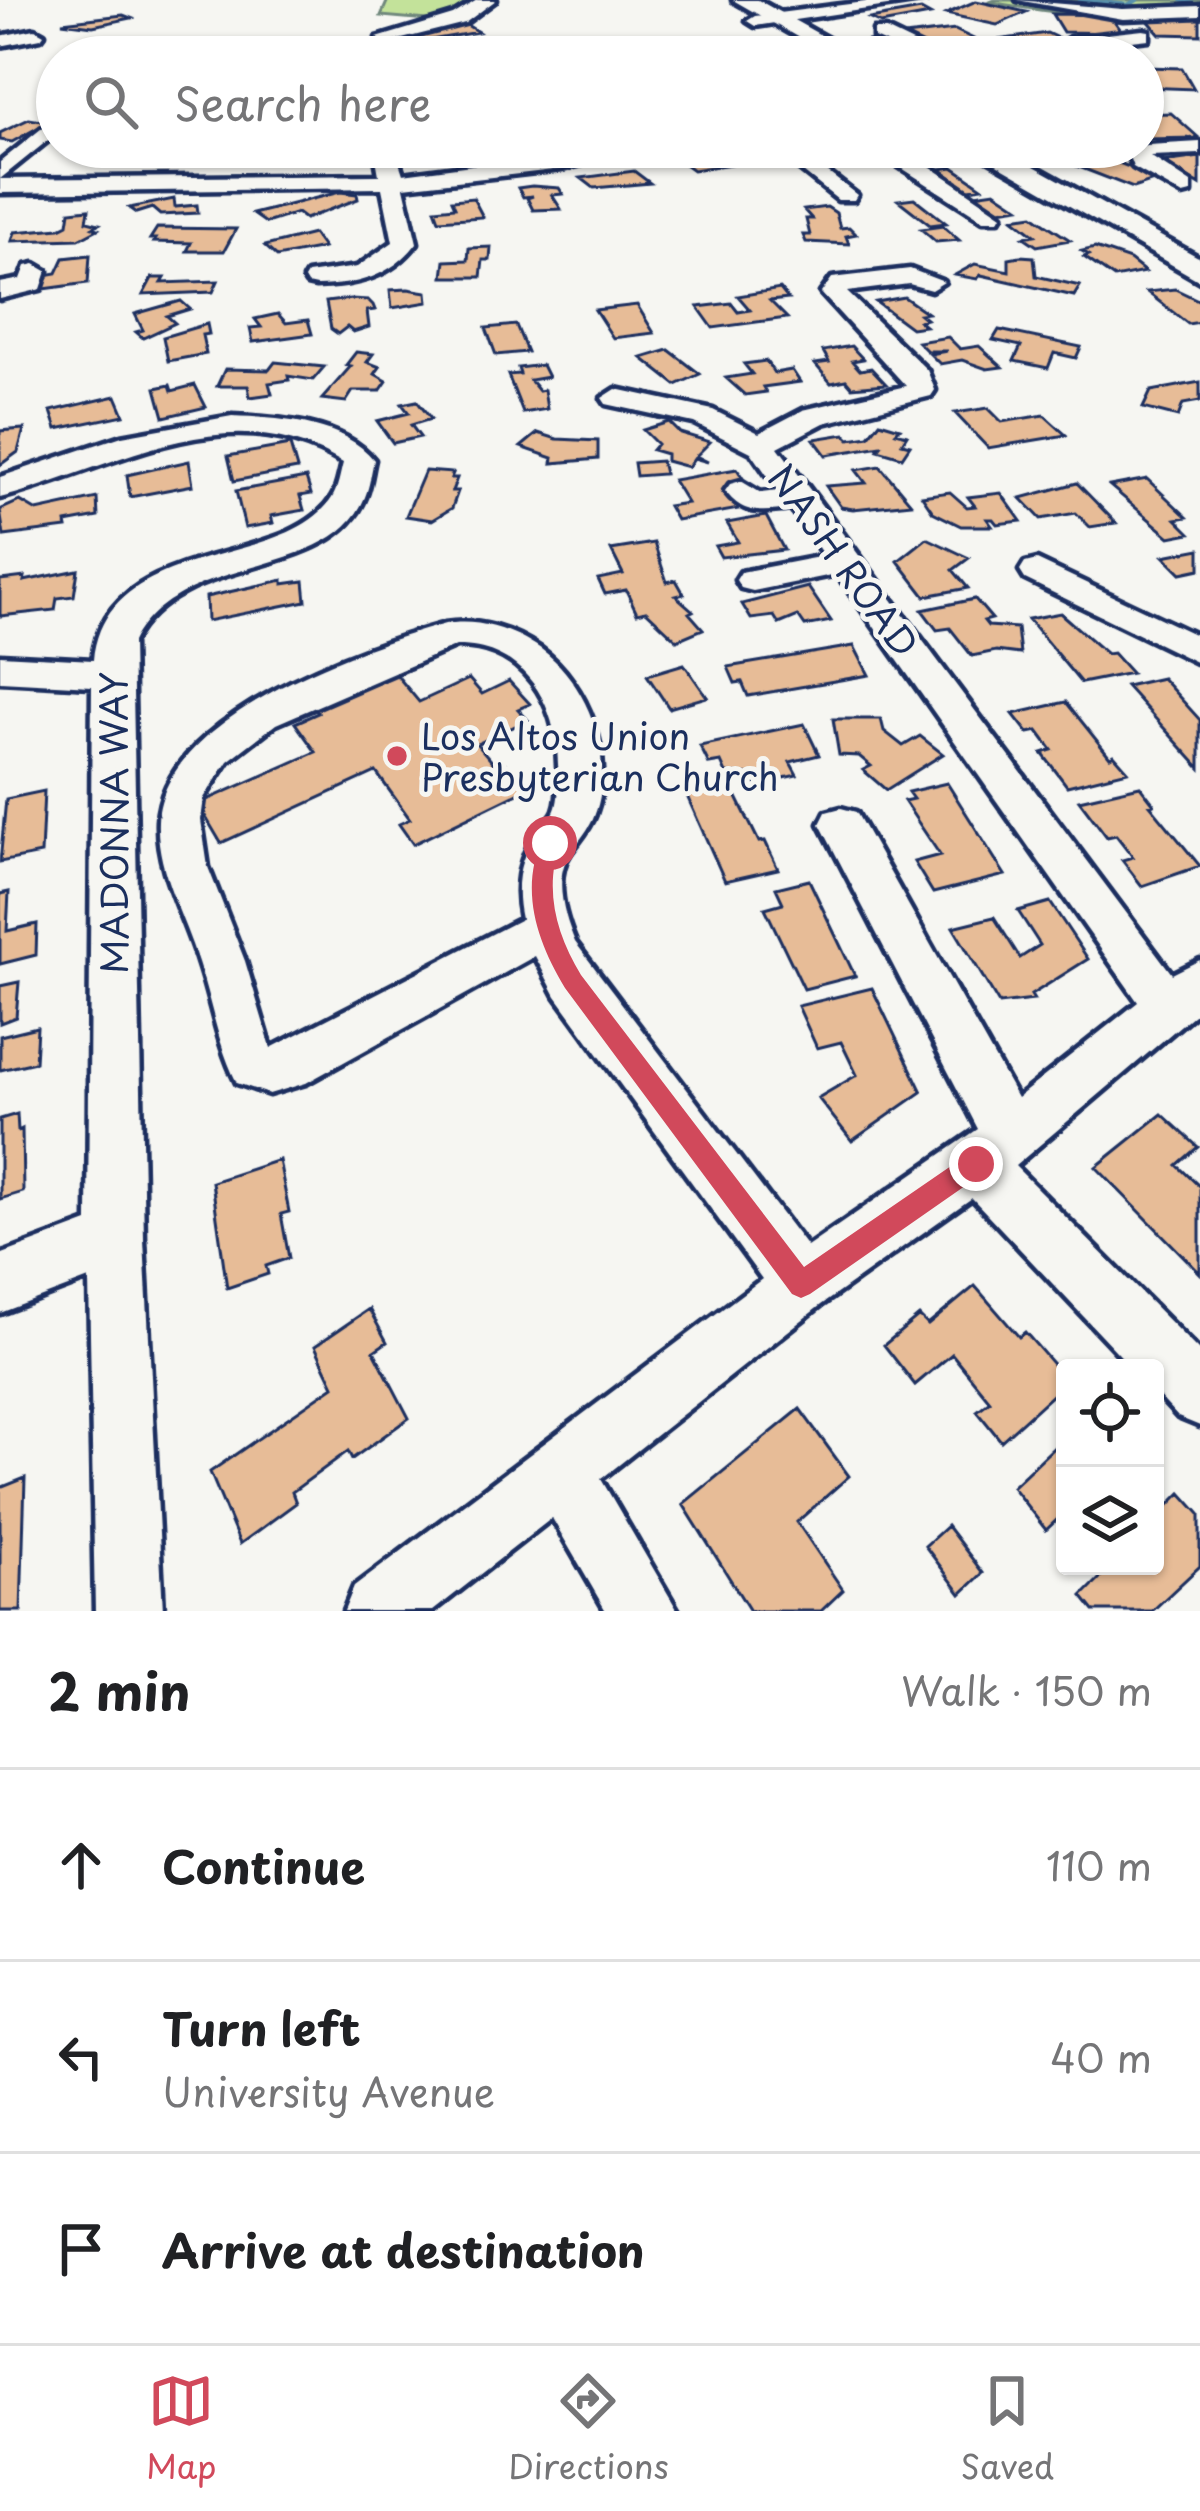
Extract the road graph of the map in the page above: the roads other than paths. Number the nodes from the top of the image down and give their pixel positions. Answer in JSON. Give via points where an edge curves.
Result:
{"nodes":[{"id":1,"x":488,"y":0,"type":"edge"},
{"id":2,"x":919,"y":0,"type":"edge"},
{"id":3,"x":1025,"y":0,"type":"edge"},
{"id":4,"x":896,"y":1,"type":"edge"},
{"id":5,"x":1051,"y":5,"type":"junction"},
{"id":6,"x":743,"y":8,"type":"edge"},
{"id":7,"x":1200,"y":10,"type":"edge"},
{"id":8,"x":1124,"y":14,"type":"junction"},
{"id":9,"x":1042,"y":22,"type":"dead end"},
{"id":10,"x":35,"y":34,"type":"dead end"},
{"id":11,"x":880,"y":34,"type":"dead end"},
{"id":12,"x":394,"y":36,"type":"edge"},
{"id":13,"x":788,"y":36,"type":"edge"},
{"id":14,"x":804,"y":36,"type":"edge"},
{"id":15,"x":885,"y":36,"type":"edge"},
{"id":16,"x":1094,"y":36,"type":"edge"},
{"id":17,"x":0,"y":41,"type":"edge"},
{"id":18,"x":36,"y":141,"type":"edge"},
{"id":19,"x":1164,"y":148,"type":"edge"},
{"id":20,"x":1200,"y":148,"type":"edge"},
{"id":21,"x":388,"y":168,"type":"edge"},
{"id":22,"x":538,"y":168,"type":"edge"},
{"id":23,"x":810,"y":168,"type":"edge"},
{"id":24,"x":920,"y":168,"type":"edge"},
{"id":25,"x":1017,"y":168,"type":"edge"},
{"id":26,"x":1047,"y":168,"type":"edge"},
{"id":27,"x":1149,"y":168,"type":"edge"},
{"id":28,"x":0,"y":173,"type":"edge"},
{"id":29,"x":391,"y":181,"type":"junction"},
{"id":30,"x":0,"y":186,"type":"edge"},
{"id":31,"x":1183,"y":188,"type":"dead end"},
{"id":32,"x":846,"y":195,"type":"dead end"},
{"id":33,"x":991,"y":215,"type":"dead end"},
{"id":34,"x":1200,"y":253,"type":"edge"},
{"id":35,"x":1200,"y":271,"type":"edge"},
{"id":36,"x":35,"y":272,"type":"dead end"},
{"id":37,"x":316,"y":279,"type":"dead end"},
{"id":38,"x":931,"y":282,"type":"dead end"},
{"id":39,"x":0,"y":291,"type":"edge"},
{"id":40,"x":616,"y":398,"type":"dead end"},
{"id":41,"x":761,"y":446,"type":"junction"},
{"id":42,"x":0,"y":488,"type":"edge"},
{"id":43,"x":741,"y":490,"type":"dead end"},
{"id":44,"x":800,"y":498,"type":"junction"},
{"id":45,"x":845,"y":562,"type":"junction"},
{"id":46,"x":1037,"y":571,"type":"dead end"},
{"id":47,"x":753,"y":580,"type":"dead end"},
{"id":48,"x":1200,"y":652,"type":"edge"},
{"id":49,"x":0,"y":668,"type":"edge"},
{"id":50,"x":111,"y":674,"type":"junction"},
{"id":51,"x":841,"y":824,"type":"dead end"},
{"id":52,"x":545,"y":928,"type":"junction"},
{"id":53,"x":1184,"y":993,"type":"edge"},
{"id":54,"x":993,"y":1150,"type":"junction"},
{"id":55,"x":116,"y":1240,"type":"junction"},
{"id":56,"x":0,"y":1284,"type":"edge"},
{"id":57,"x":801,"y":1285,"type":"junction"},
{"id":58,"x":1200,"y":1395,"type":"edge"},
{"id":59,"x":560,"y":1472,"type":"junction"},
{"id":60,"x":130,"y":1611,"type":"edge"},
{"id":61,"x":378,"y":1611,"type":"edge"},
{"id":62,"x":644,"y":1611,"type":"edge"}],
"edges":[{"from":1,"to":12,"type":"street","via":[[459,20]]},
{"from":2,"to":4,"type":"street"},
{"from":3,"to":5,"type":"street"},
{"from":4,"to":6,"type":"street"},
{"from":5,"to":8,"type":"street"},
{"from":5,"to":9,"type":"street"},
{"from":6,"to":13,"type":"main road"},
{"from":6,"to":14,"type":"main road"},
{"from":7,"to":8,"type":"street"},
{"from":8,"to":16,"type":"street","via":[[1144,34]]},
{"from":10,"to":17,"type":"street"},
{"from":11,"to":15,"type":"street"},
{"from":18,"to":28,"type":"street"},
{"from":19,"to":20,"type":"street"},
{"from":21,"to":29,"type":"street"},
{"from":22,"to":29,"type":"street"},
{"from":23,"to":32,"type":"street"},
{"from":24,"to":33,"type":"street"},
{"from":25,"to":35,"type":"main road"},
{"from":26,"to":34,"type":"main road"},
{"from":27,"to":31,"type":"street"},
{"from":29,"to":30,"type":"street"},
{"from":29,"to":37,"type":"street","via":[[405,243],[394,258],[374,271]]},
{"from":36,"to":39,"type":"street","via":[[32,284]]},
{"from":38,"to":41,"type":"street","name":"NASH ROAD","via":[[884,277],[841,283],[834,293],[917,376],[921,390],[796,422]]},
{"from":40,"to":41,"type":"street","via":[[703,416]]},
{"from":41,"to":44,"type":"street","name":"NASH ROAD"},
{"from":42,"to":50,"type":"street","name":"MADONNA WAY","via":[[92,449],[257,423],[336,439],[359,460],[349,502],[328,524],[182,574],[141,598],[115,638]]},
{"from":43,"to":44,"type":"street","via":[[753,503]]},
{"from":44,"to":45,"type":"street","name":"NASH ROAD"},
{"from":45,"to":47,"type":"street"},
{"from":45,"to":53,"type":"street","name":"NASH ROAD"},
{"from":46,"to":48,"type":"street"},
{"from":49,"to":50,"type":"street"},
{"from":50,"to":55,"type":"street","name":"MADONNA WAY"},
{"from":51,"to":54,"type":"street"},
{"from":52,"to":52,"type":"street","via":[[288,1067],[255,1067],[235,1032],[229,984],[193,887],[184,797],[226,740],[270,707],[458,634],[506,644],[548,675],[571,710],[579,766],[576,814],[550,843],[541,871]]},
{"from":52,"to":57,"type":"street","via":[[573,982]]},
{"from":53,"to":54,"type":"street"},
{"from":54,"to":57,"type":"street"},
{"from":54,"to":58,"type":"street"},
{"from":55,"to":56,"type":"street"},
{"from":55,"to":60,"type":"street","name":"MADONNA WAY"},
{"from":57,"to":59,"type":"street"},
{"from":59,"to":61,"type":"street"},
{"from":59,"to":62,"type":"street"}]}
